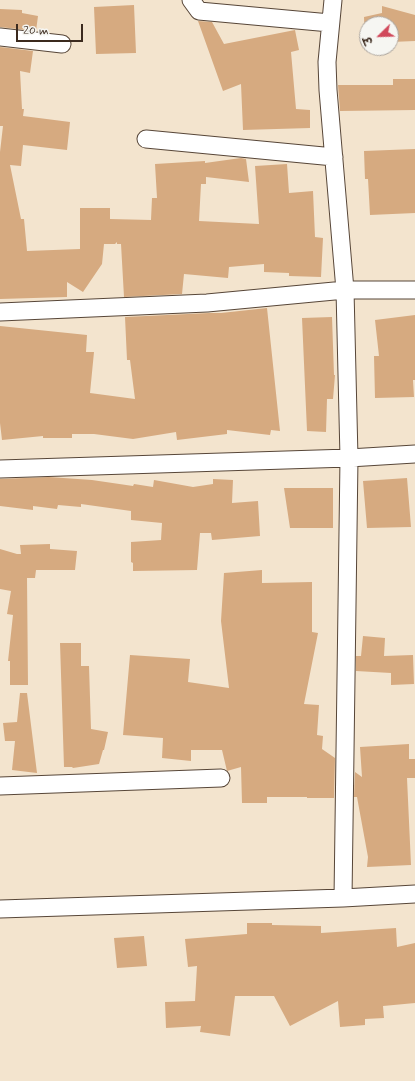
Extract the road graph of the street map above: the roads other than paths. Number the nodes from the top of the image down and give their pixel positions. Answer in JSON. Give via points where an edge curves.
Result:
{"nodes":[{"id":1,"x":191,"y":0,"type":"edge"},
{"id":2,"x":333,"y":0,"type":"edge"},
{"id":3,"x":330,"y":23,"type":"junction"},
{"id":4,"x":0,"y":37,"type":"edge"},
{"id":5,"x":62,"y":44,"type":"dead end"},
{"id":6,"x":146,"y":139,"type":"dead end"},
{"id":7,"x":334,"y":157,"type":"junction"},
{"id":8,"x":345,"y":290,"type":"junction"},
{"id":9,"x":415,"y":290,"type":"edge"},
{"id":10,"x":0,"y":312,"type":"edge"},
{"id":11,"x":415,"y":454,"type":"edge"},
{"id":12,"x":349,"y":458,"type":"junction"},
{"id":13,"x":0,"y":469,"type":"edge"},
{"id":14,"x":222,"y":778,"type":"dead end"},
{"id":15,"x":0,"y":786,"type":"edge"},
{"id":16,"x":415,"y":894,"type":"edge"},
{"id":17,"x":343,"y":898,"type":"junction"},
{"id":18,"x":0,"y":909,"type":"edge"}],
"edges":[{"from":1,"to":3,"type":"street","via":[[199,11]]},
{"from":2,"to":3,"type":"street"},
{"from":3,"to":7,"type":"street","via":[[327,62]]},
{"from":4,"to":5,"type":"street"},
{"from":6,"to":7,"type":"street"},
{"from":7,"to":8,"type":"street"},
{"from":8,"to":9,"type":"street"},
{"from":8,"to":10,"type":"street","via":[[207,303]]},
{"from":8,"to":12,"type":"street"},
{"from":11,"to":12,"type":"street"},
{"from":12,"to":13,"type":"street"},
{"from":12,"to":17,"type":"street"},
{"from":14,"to":15,"type":"street"},
{"from":16,"to":17,"type":"street"},
{"from":17,"to":18,"type":"street"}]}
